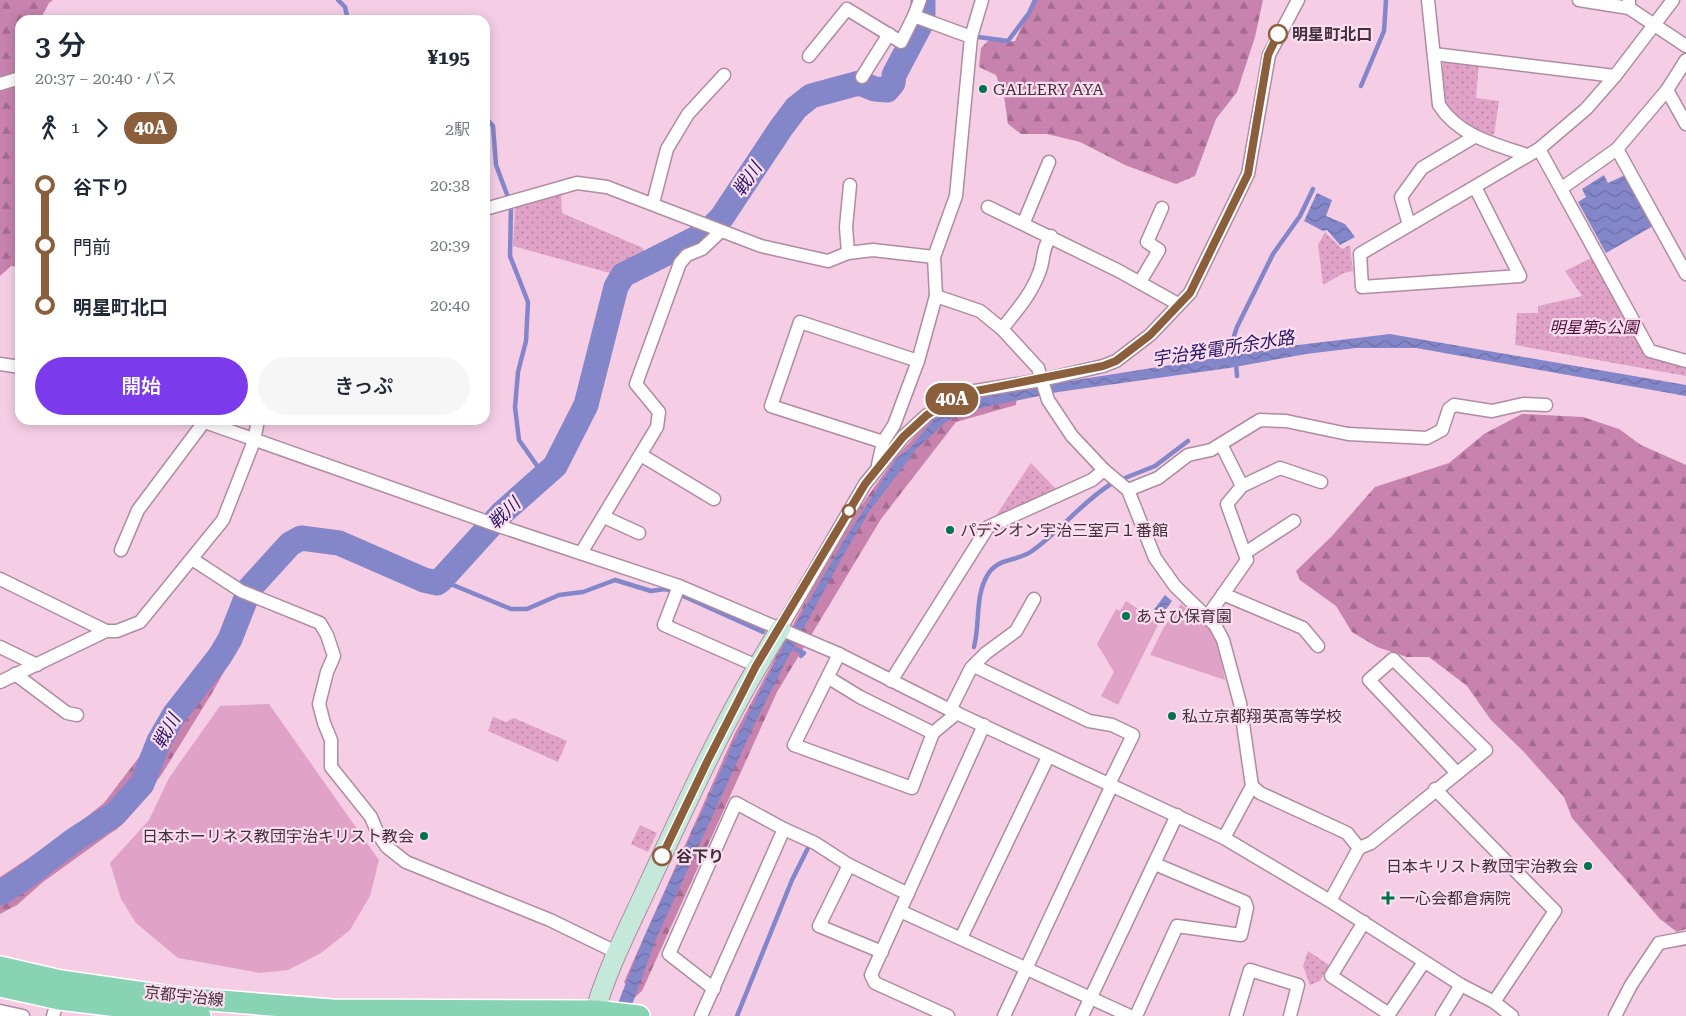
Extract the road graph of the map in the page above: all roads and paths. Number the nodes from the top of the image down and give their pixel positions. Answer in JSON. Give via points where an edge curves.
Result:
{"nodes":[{"id":1,"x":920,"y":0,"type":"edge"},
{"id":2,"x":982,"y":0,"type":"edge"},
{"id":3,"x":1298,"y":0,"type":"edge"},
{"id":4,"x":1428,"y":0,"type":"edge"},
{"id":5,"x":1579,"y":0,"type":"edge"},
{"id":6,"x":1673,"y":0,"type":"edge"},
{"id":7,"x":1629,"y":4,"type":"edge"},
{"id":8,"x":920,"y":18,"type":"junction"},
{"id":9,"x":1654,"y":25,"type":"junction"},
{"id":10,"x":888,"y":34,"type":"junction"},
{"id":11,"x":971,"y":37,"type":"junction"},
{"id":12,"x":1686,"y":46,"type":"edge"},
{"id":13,"x":1434,"y":54,"type":"junction"},
{"id":14,"x":809,"y":56,"type":"dead end"},
{"id":15,"x":1686,"y":60,"type":"edge"},
{"id":16,"x":724,"y":75,"type":"dead end"},
{"id":17,"x":1615,"y":76,"type":"junction"},
{"id":18,"x":862,"y":77,"type":"dead end"},
{"id":19,"x":15,"y":80,"type":"edge"},
{"id":20,"x":0,"y":84,"type":"edge"},
{"id":21,"x":1667,"y":90,"type":"junction"},
{"id":22,"x":1686,"y":124,"type":"edge"},
{"id":23,"x":1474,"y":137,"type":"junction"},
{"id":24,"x":1539,"y":149,"type":"junction"},
{"id":25,"x":1617,"y":149,"type":"junction"},
{"id":26,"x":1527,"y":155,"type":"junction"},
{"id":27,"x":1049,"y":162,"type":"dead end"},
{"id":28,"x":850,"y":185,"type":"dead end"},
{"id":29,"x":1475,"y":187,"type":"junction"},
{"id":30,"x":1562,"y":188,"type":"junction"},
{"id":31,"x":653,"y":203,"type":"junction"},
{"id":32,"x":988,"y":206,"type":"dead end"},
{"id":33,"x":490,"y":210,"type":"edge"},
{"id":34,"x":1156,"y":213,"type":"dead end"},
{"id":35,"x":1024,"y":222,"type":"junction"},
{"id":36,"x":1410,"y":225,"type":"junction"},
{"id":37,"x":714,"y":229,"type":"junction"},
{"id":38,"x":1051,"y":236,"type":"junction"},
{"id":39,"x":848,"y":253,"type":"junction"},
{"id":40,"x":934,"y":257,"type":"junction"},
{"id":41,"x":1686,"y":274,"type":"edge"},
{"id":42,"x":1140,"y":282,"type":"junction"},
{"id":43,"x":936,"y":296,"type":"junction"},
{"id":44,"x":1178,"y":304,"type":"junction"},
{"id":45,"x":1002,"y":329,"type":"junction"},
{"id":46,"x":918,"y":361,"type":"junction"},
{"id":47,"x":1686,"y":361,"type":"edge"},
{"id":48,"x":0,"y":364,"type":"edge"},
{"id":49,"x":15,"y":366,"type":"edge"},
{"id":50,"x":1042,"y":380,"type":"junction"},
{"id":51,"x":1546,"y":405,"type":"dead end"},
{"id":52,"x":199,"y":425,"type":"edge"},
{"id":53,"x":212,"y":425,"type":"edge"},
{"id":54,"x":257,"y":425,"type":"edge"},
{"id":55,"x":254,"y":441,"type":"junction"},
{"id":56,"x":883,"y":442,"type":"junction"},
{"id":57,"x":1222,"y":444,"type":"junction"},
{"id":58,"x":641,"y":455,"type":"junction"},
{"id":59,"x":877,"y":467,"type":"junction"},
{"id":60,"x":1104,"y":470,"type":"junction"},
{"id":61,"x":1322,"y":482,"type":"dead end"},
{"id":62,"x":1242,"y":486,"type":"junction"},
{"id":63,"x":1128,"y":490,"type":"junction"},
{"id":64,"x":714,"y":499,"type":"dead end"},
{"id":65,"x":604,"y":517,"type":"junction"},
{"id":66,"x":1294,"y":521,"type":"dead end"},
{"id":67,"x":639,"y":533,"type":"dead end"},
{"id":68,"x":121,"y":550,"type":"dead end"},
{"id":69,"x":581,"y":553,"type":"junction"},
{"id":70,"x":1244,"y":553,"type":"junction"},
{"id":71,"x":192,"y":558,"type":"junction"},
{"id":72,"x":0,"y":579,"type":"edge"},
{"id":73,"x":677,"y":591,"type":"junction"},
{"id":74,"x":1223,"y":594,"type":"junction"},
{"id":75,"x":1034,"y":599,"type":"dead end"},
{"id":76,"x":1206,"y":617,"type":"junction"},
{"id":77,"x":784,"y":629,"type":"junction"},
{"id":78,"x":106,"y":631,"type":"junction"},
{"id":79,"x":1318,"y":646,"type":"dead end"},
{"id":80,"x":0,"y":647,"type":"edge"},
{"id":81,"x":839,"y":654,"type":"junction"},
{"id":82,"x":37,"y":664,"type":"junction"},
{"id":83,"x":756,"y":666,"type":"junction"},
{"id":84,"x":974,"y":666,"type":"junction"},
{"id":85,"x":15,"y":674,"type":"junction"},
{"id":86,"x":829,"y":678,"type":"junction"},
{"id":87,"x":891,"y":681,"type":"junction"},
{"id":88,"x":0,"y":682,"type":"edge"},
{"id":89,"x":954,"y":712,"type":"junction"},
{"id":90,"x":77,"y":715,"type":"dead end"},
{"id":91,"x":984,"y":725,"type":"junction"},
{"id":92,"x":933,"y":733,"type":"junction"},
{"id":93,"x":1048,"y":757,"type":"junction"},
{"id":94,"x":1457,"y":773,"type":"junction"},
{"id":95,"x":1111,"y":784,"type":"junction"},
{"id":96,"x":1252,"y":786,"type":"junction"},
{"id":97,"x":1435,"y":789,"type":"junction"},
{"id":98,"x":1177,"y":815,"type":"junction"},
{"id":99,"x":784,"y":829,"type":"junction"},
{"id":100,"x":1224,"y":838,"type":"junction"},
{"id":101,"x":1359,"y":848,"type":"junction"},
{"id":102,"x":1155,"y":864,"type":"junction"},
{"id":103,"x":849,"y":865,"type":"junction"},
{"id":104,"x":908,"y":894,"type":"junction"},
{"id":105,"x":1330,"y":900,"type":"junction"},
{"id":106,"x":900,"y":911,"type":"junction"},
{"id":107,"x":1364,"y":922,"type":"junction"},
{"id":108,"x":961,"y":938,"type":"junction"},
{"id":109,"x":1686,"y":938,"type":"edge"},
{"id":110,"x":882,"y":952,"type":"junction"},
{"id":111,"x":618,"y":953,"type":"junction"},
{"id":112,"x":1424,"y":962,"type":"junction"},
{"id":113,"x":0,"y":967,"type":"edge"},
{"id":114,"x":1027,"y":969,"type":"junction"},
{"id":115,"x":1461,"y":985,"type":"junction"},
{"id":116,"x":0,"y":986,"type":"edge"},
{"id":117,"x":714,"y":989,"type":"junction"},
{"id":118,"x":58,"y":998,"type":"edge"},
{"id":119,"x":1091,"y":998,"type":"junction"},
{"id":120,"x":1494,"y":1002,"type":"junction"},
{"id":121,"x":0,"y":1011,"type":"edge"},
{"id":122,"x":599,"y":1013,"type":"edge"},
{"id":123,"x":23,"y":1016,"type":"edge"},
{"id":124,"x":200,"y":1016,"type":"edge"},
{"id":125,"x":634,"y":1016,"type":"edge"},
{"id":126,"x":639,"y":1016,"type":"edge"},
{"id":127,"x":701,"y":1016,"type":"edge"},
{"id":128,"x":948,"y":1016,"type":"edge"},
{"id":129,"x":1004,"y":1016,"type":"edge"},
{"id":130,"x":1082,"y":1016,"type":"edge"},
{"id":131,"x":1130,"y":1016,"type":"edge"},
{"id":132,"x":1136,"y":1016,"type":"edge"},
{"id":133,"x":1236,"y":1016,"type":"edge"},
{"id":134,"x":1290,"y":1016,"type":"edge"},
{"id":135,"x":1442,"y":1016,"type":"edge"},
{"id":136,"x":1512,"y":1016,"type":"edge"},
{"id":137,"x":1615,"y":1016,"type":"edge"}],
"edges":[{"from":1,"to":8,"type":"street"},
{"from":2,"to":11,"type":"street"},
{"from":3,"to":44,"type":"street","via":[[1268,55],[1248,174],[1190,293]]},
{"from":4,"to":13,"type":"street"},
{"from":5,"to":7,"type":"street"},
{"from":6,"to":9,"type":"street"},
{"from":7,"to":9,"type":"street"},
{"from":8,"to":10,"type":"street","via":[[901,42]]},
{"from":8,"to":11,"type":"street"},
{"from":9,"to":12,"type":"street"},
{"from":9,"to":17,"type":"street"},
{"from":10,"to":14,"type":"street","via":[[847,9]]},
{"from":10,"to":18,"type":"street"},
{"from":11,"to":40,"type":"street","via":[[956,196]]},
{"from":13,"to":17,"type":"street"},
{"from":13,"to":23,"type":"street","via":[[1439,105],[1446,117]]},
{"from":15,"to":21,"type":"street"},
{"from":16,"to":31,"type":"street","via":[[688,114],[667,149]]},
{"from":17,"to":24,"type":"street","via":[[1586,109]]},
{"from":19,"to":20,"type":"street"},
{"from":21,"to":22,"type":"street"},
{"from":21,"to":25,"type":"street"},
{"from":23,"to":26,"type":"street"},
{"from":23,"to":36,"type":"street","via":[[1422,168],[1401,196]]},
{"from":24,"to":26,"type":"street"},
{"from":24,"to":30,"type":"street"},
{"from":25,"to":30,"type":"street"},
{"from":25,"to":41,"type":"street"},
{"from":26,"to":29,"type":"street"},
{"from":27,"to":35,"type":"street"},
{"from":28,"to":39,"type":"street","via":[[846,227]]},
{"from":29,"to":36,"type":"street"},
{"from":29,"to":36,"type":"street","via":[[1520,276],[1362,287],[1360,254]]},
{"from":30,"to":47,"type":"street","via":[[1650,351]]},
{"from":31,"to":33,"type":"street","via":[[607,187],[577,183]]},
{"from":31,"to":37,"type":"street"},
{"from":32,"to":35,"type":"street"},
{"from":34,"to":42,"type":"street","via":[[1147,242],[1159,250]]},
{"from":35,"to":38,"type":"street"},
{"from":37,"to":39,"type":"street","via":[[761,246],[828,261]]},
{"from":37,"to":58,"type":"street","via":[[702,249],[687,255],[680,263],[636,384],[659,412],[657,427]]},
{"from":38,"to":42,"type":"street"},
{"from":38,"to":45,"type":"street","via":[[1044,247],[1041,270],[1031,292]]},
{"from":39,"to":40,"type":"street","via":[[873,250]]},
{"from":40,"to":43,"type":"street"},
{"from":42,"to":44,"type":"street"},
{"from":43,"to":45,"type":"street","via":[[980,311]]},
{"from":43,"to":46,"type":"street"},
{"from":44,"to":50,"type":"street","via":[[1150,335],[1116,361]]},
{"from":45,"to":50,"type":"street","via":[[1038,368]]},
{"from":46,"to":56,"type":"street","via":[[894,424]]},
{"from":46,"to":56,"type":"street","via":[[800,322],[771,406]]},
{"from":48,"to":49,"type":"street"},
{"from":50,"to":59,"type":"street","via":[[956,397],[927,415]]},
{"from":50,"to":60,"type":"street","via":[[1048,400],[1072,436]]},
{"from":51,"to":57,"type":"street","via":[[1523,404],[1492,411],[1454,405],[1449,409],[1442,430],[1427,438],[1348,434],[1286,421],[1260,420]]},
{"from":52,"to":68,"type":"street","via":[[138,510]]},
{"from":53,"to":55,"type":"street"},
{"from":54,"to":55,"type":"street"},
{"from":55,"to":69,"type":"street"},
{"from":55,"to":71,"type":"street","via":[[223,520]]},
{"from":56,"to":59,"type":"street"},
{"from":57,"to":62,"type":"street"},
{"from":57,"to":63,"type":"street","via":[[1188,455],[1158,478]]},
{"from":58,"to":64,"type":"street"},
{"from":58,"to":65,"type":"street"},
{"from":59,"to":77,"type":"street"},
{"from":60,"to":63,"type":"street"},
{"from":60,"to":87,"type":"street","via":[[1092,480],[988,527]]},
{"from":61,"to":62,"type":"street","via":[[1280,468]]},
{"from":62,"to":70,"type":"street","via":[[1227,504]]},
{"from":63,"to":76,"type":"street","via":[[1155,558],[1175,586]]},
{"from":65,"to":67,"type":"street"},
{"from":65,"to":69,"type":"street"},
{"from":66,"to":70,"type":"street"},
{"from":69,"to":73,"type":"street"},
{"from":70,"to":74,"type":"street","via":[[1247,560]]},
{"from":71,"to":78,"type":"street","via":[[140,622],[117,631]]},
{"from":71,"to":111,"type":"street","via":[[246,594],[320,623],[334,656],[320,704],[331,740],[331,767],[371,818],[387,847],[406,862],[550,920]]},
{"from":72,"to":78,"type":"street"},
{"from":73,"to":77,"type":"street"},
{"from":73,"to":83,"type":"street","via":[[664,625]]},
{"from":74,"to":76,"type":"street"},
{"from":74,"to":79,"type":"street","via":[[1303,628]]},
{"from":75,"to":84,"type":"street","via":[[1016,631]]},
{"from":76,"to":96,"type":"street","via":[[1215,624],[1223,640],[1240,703]]},
{"from":77,"to":81,"type":"street"},
{"from":77,"to":83,"type":"street"},
{"from":78,"to":82,"type":"street"},
{"from":80,"to":82,"type":"street"},
{"from":81,"to":86,"type":"street"},
{"from":81,"to":87,"type":"street"},
{"from":82,"to":85,"type":"street"},
{"from":83,"to":111,"type":"street","via":[[691,793]]},
{"from":84,"to":89,"type":"street"},
{"from":84,"to":95,"type":"street","via":[[1089,721],[1112,725],[1132,735]]},
{"from":85,"to":88,"type":"street"},
{"from":85,"to":90,"type":"street","via":[[67,713]]},
{"from":86,"to":92,"type":"street"},
{"from":86,"to":92,"type":"street","via":[[794,745],[912,788]]},
{"from":87,"to":89,"type":"street"},
{"from":89,"to":91,"type":"street"},
{"from":89,"to":92,"type":"street"},
{"from":91,"to":93,"type":"street"},
{"from":91,"to":104,"type":"street"},
{"from":93,"to":95,"type":"street"},
{"from":93,"to":108,"type":"street"},
{"from":94,"to":94,"type":"street","via":[[1369,680],[1393,659],[1486,750]]},
{"from":94,"to":97,"type":"street"},
{"from":95,"to":98,"type":"street"},
{"from":95,"to":114,"type":"street"},
{"from":96,"to":100,"type":"street"},
{"from":96,"to":101,"type":"street","via":[[1260,793],[1347,833]]},
{"from":97,"to":101,"type":"street","via":[[1371,843]]},
{"from":97,"to":120,"type":"street","via":[[1555,911]]},
{"from":98,"to":100,"type":"street"},
{"from":98,"to":102,"type":"street"},
{"from":99,"to":103,"type":"street","via":[[816,843]]},
{"from":99,"to":117,"type":"street"},
{"from":99,"to":117,"type":"street","via":[[736,803],[669,954]]},
{"from":100,"to":105,"type":"street"},
{"from":101,"to":105,"type":"street"},
{"from":102,"to":119,"type":"street"},
{"from":102,"to":132,"type":"street","via":[[1245,902],[1247,908],[1241,935],[1177,926]]},
{"from":103,"to":104,"type":"street"},
{"from":103,"to":110,"type":"street","via":[[819,926]]},
{"from":104,"to":106,"type":"street"},
{"from":105,"to":107,"type":"street"},
{"from":106,"to":108,"type":"street"},
{"from":106,"to":110,"type":"street"},
{"from":107,"to":112,"type":"street"},
{"from":107,"to":112,"type":"street","via":[[1331,976],[1389,1014]]},
{"from":108,"to":114,"type":"street"},
{"from":109,"to":137,"type":"street","via":[[1659,943]]},
{"from":110,"to":128,"type":"street","via":[[871,975],[875,983]]},
{"from":111,"to":122,"type":"street"},
{"from":112,"to":115,"type":"street"},
{"from":113,"to":118,"type":"main road","name":"京都宇治線"},
{"from":114,"to":119,"type":"street"},
{"from":114,"to":129,"type":"street"},
{"from":115,"to":120,"type":"street"},
{"from":115,"to":135,"type":"street"},
{"from":116,"to":118,"type":"main road","name":"京都宇治線"},
{"from":117,"to":127,"type":"street"},
{"from":118,"to":122,"type":"main road","name":"京都宇治線","via":[[172,996],[332,1010]]},
{"from":118,"to":124,"type":"main road","name":"京都宇治線"},
{"from":119,"to":130,"type":"street"},
{"from":119,"to":131,"type":"street"},
{"from":120,"to":136,"type":"street"},
{"from":121,"to":123,"type":"street"},
{"from":122,"to":125,"type":"main road","name":"京都宇治線"},
{"from":125,"to":126,"type":"main road","name":"京都宇治線"},
{"from":133,"to":134,"type":"street","via":[[1250,970],[1298,985]]}]}
